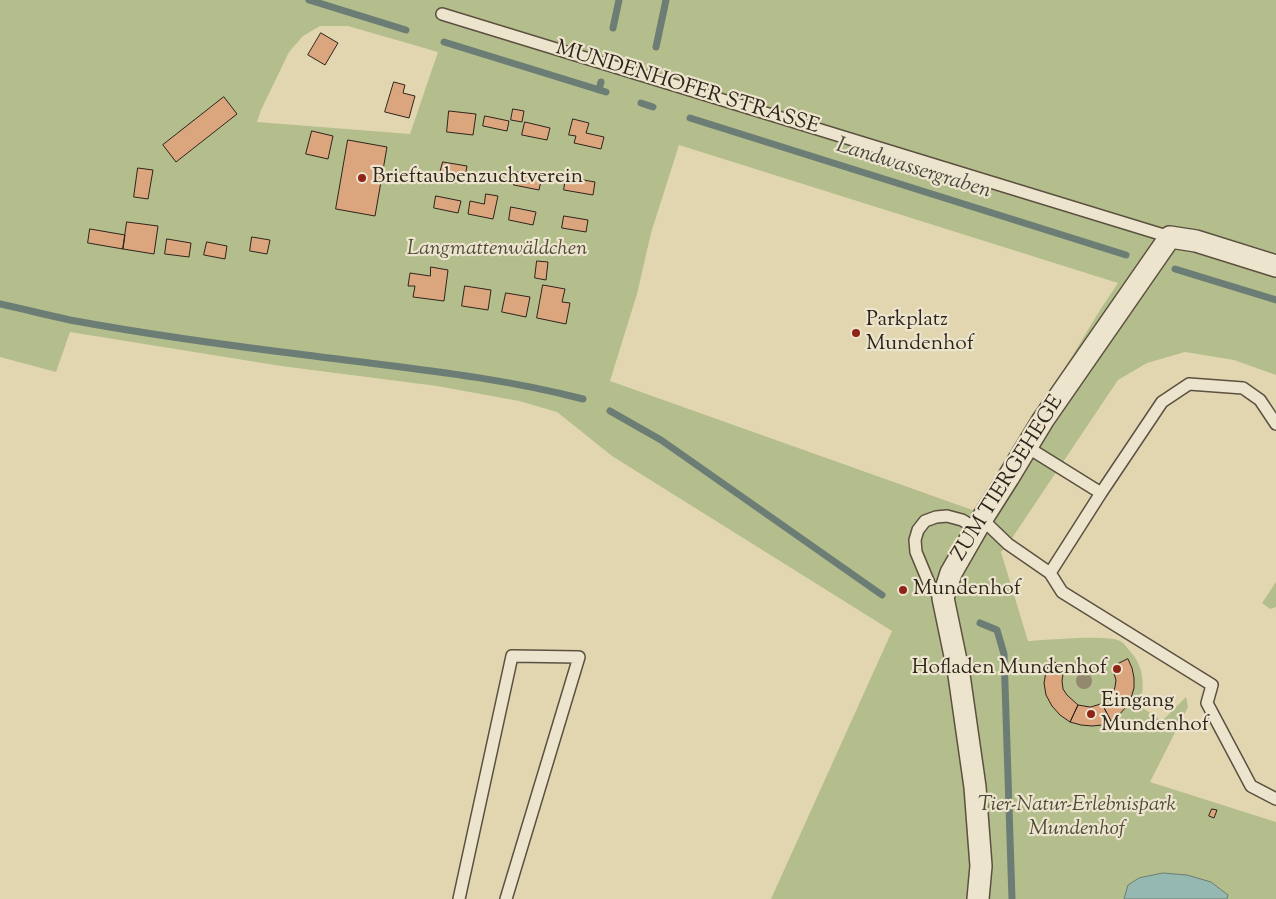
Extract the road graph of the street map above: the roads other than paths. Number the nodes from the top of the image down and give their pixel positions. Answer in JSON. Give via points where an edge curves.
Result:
{"nodes":[{"id":1,"x":442,"y":14,"type":"dead end"},
{"id":2,"x":1170,"y":237,"type":"junction"},
{"id":3,"x":1276,"y":266,"type":"edge"},
{"id":4,"x":1276,"y":424,"type":"edge"},
{"id":5,"x":1027,"y":447,"type":"junction"},
{"id":6,"x":1100,"y":493,"type":"junction"},
{"id":7,"x":979,"y":524,"type":"junction"},
{"id":8,"x":1050,"y":573,"type":"junction"},
{"id":9,"x":943,"y":598,"type":"junction"},
{"id":10,"x":1276,"y":799,"type":"edge"},
{"id":11,"x":459,"y":899,"type":"edge"},
{"id":12,"x":506,"y":899,"type":"edge"},
{"id":13,"x":978,"y":899,"type":"edge"}],
"edges":[{"from":1,"to":2,"type":"lane","name":"MUNDENHOFER STRASSE"},
{"from":2,"to":3,"type":"street","name":"MUNDENHOFER STRASSE","via":[[1196,241]]},
{"from":2,"to":5,"type":"street","name":"ZUM TIERGEHEGE"},
{"from":4,"to":6,"type":"lane","via":[[1260,400],[1243,388],[1189,384],[1162,402]]},
{"from":5,"to":6,"type":"lane"},
{"from":5,"to":7,"type":"street","name":"ZUM TIERGEHEGE"},
{"from":6,"to":8,"type":"lane"},
{"from":7,"to":8,"type":"lane"},
{"from":7,"to":9,"type":"street","name":"ZUM TIERGEHEGE","via":[[951,573]]},
{"from":7,"to":9,"type":"lane","via":[[947,516],[936,517],[925,521],[918,530],[916,552],[931,588]]},
{"from":8,"to":10,"type":"lane","via":[[1062,592],[1212,685],[1207,702],[1251,786]]},
{"from":9,"to":13,"type":"street","name":"ZUM TIERGEHEGE","via":[[959,676],[975,787],[981,866]]},
{"from":11,"to":12,"type":"lane","via":[[512,656],[579,657]]}]}
